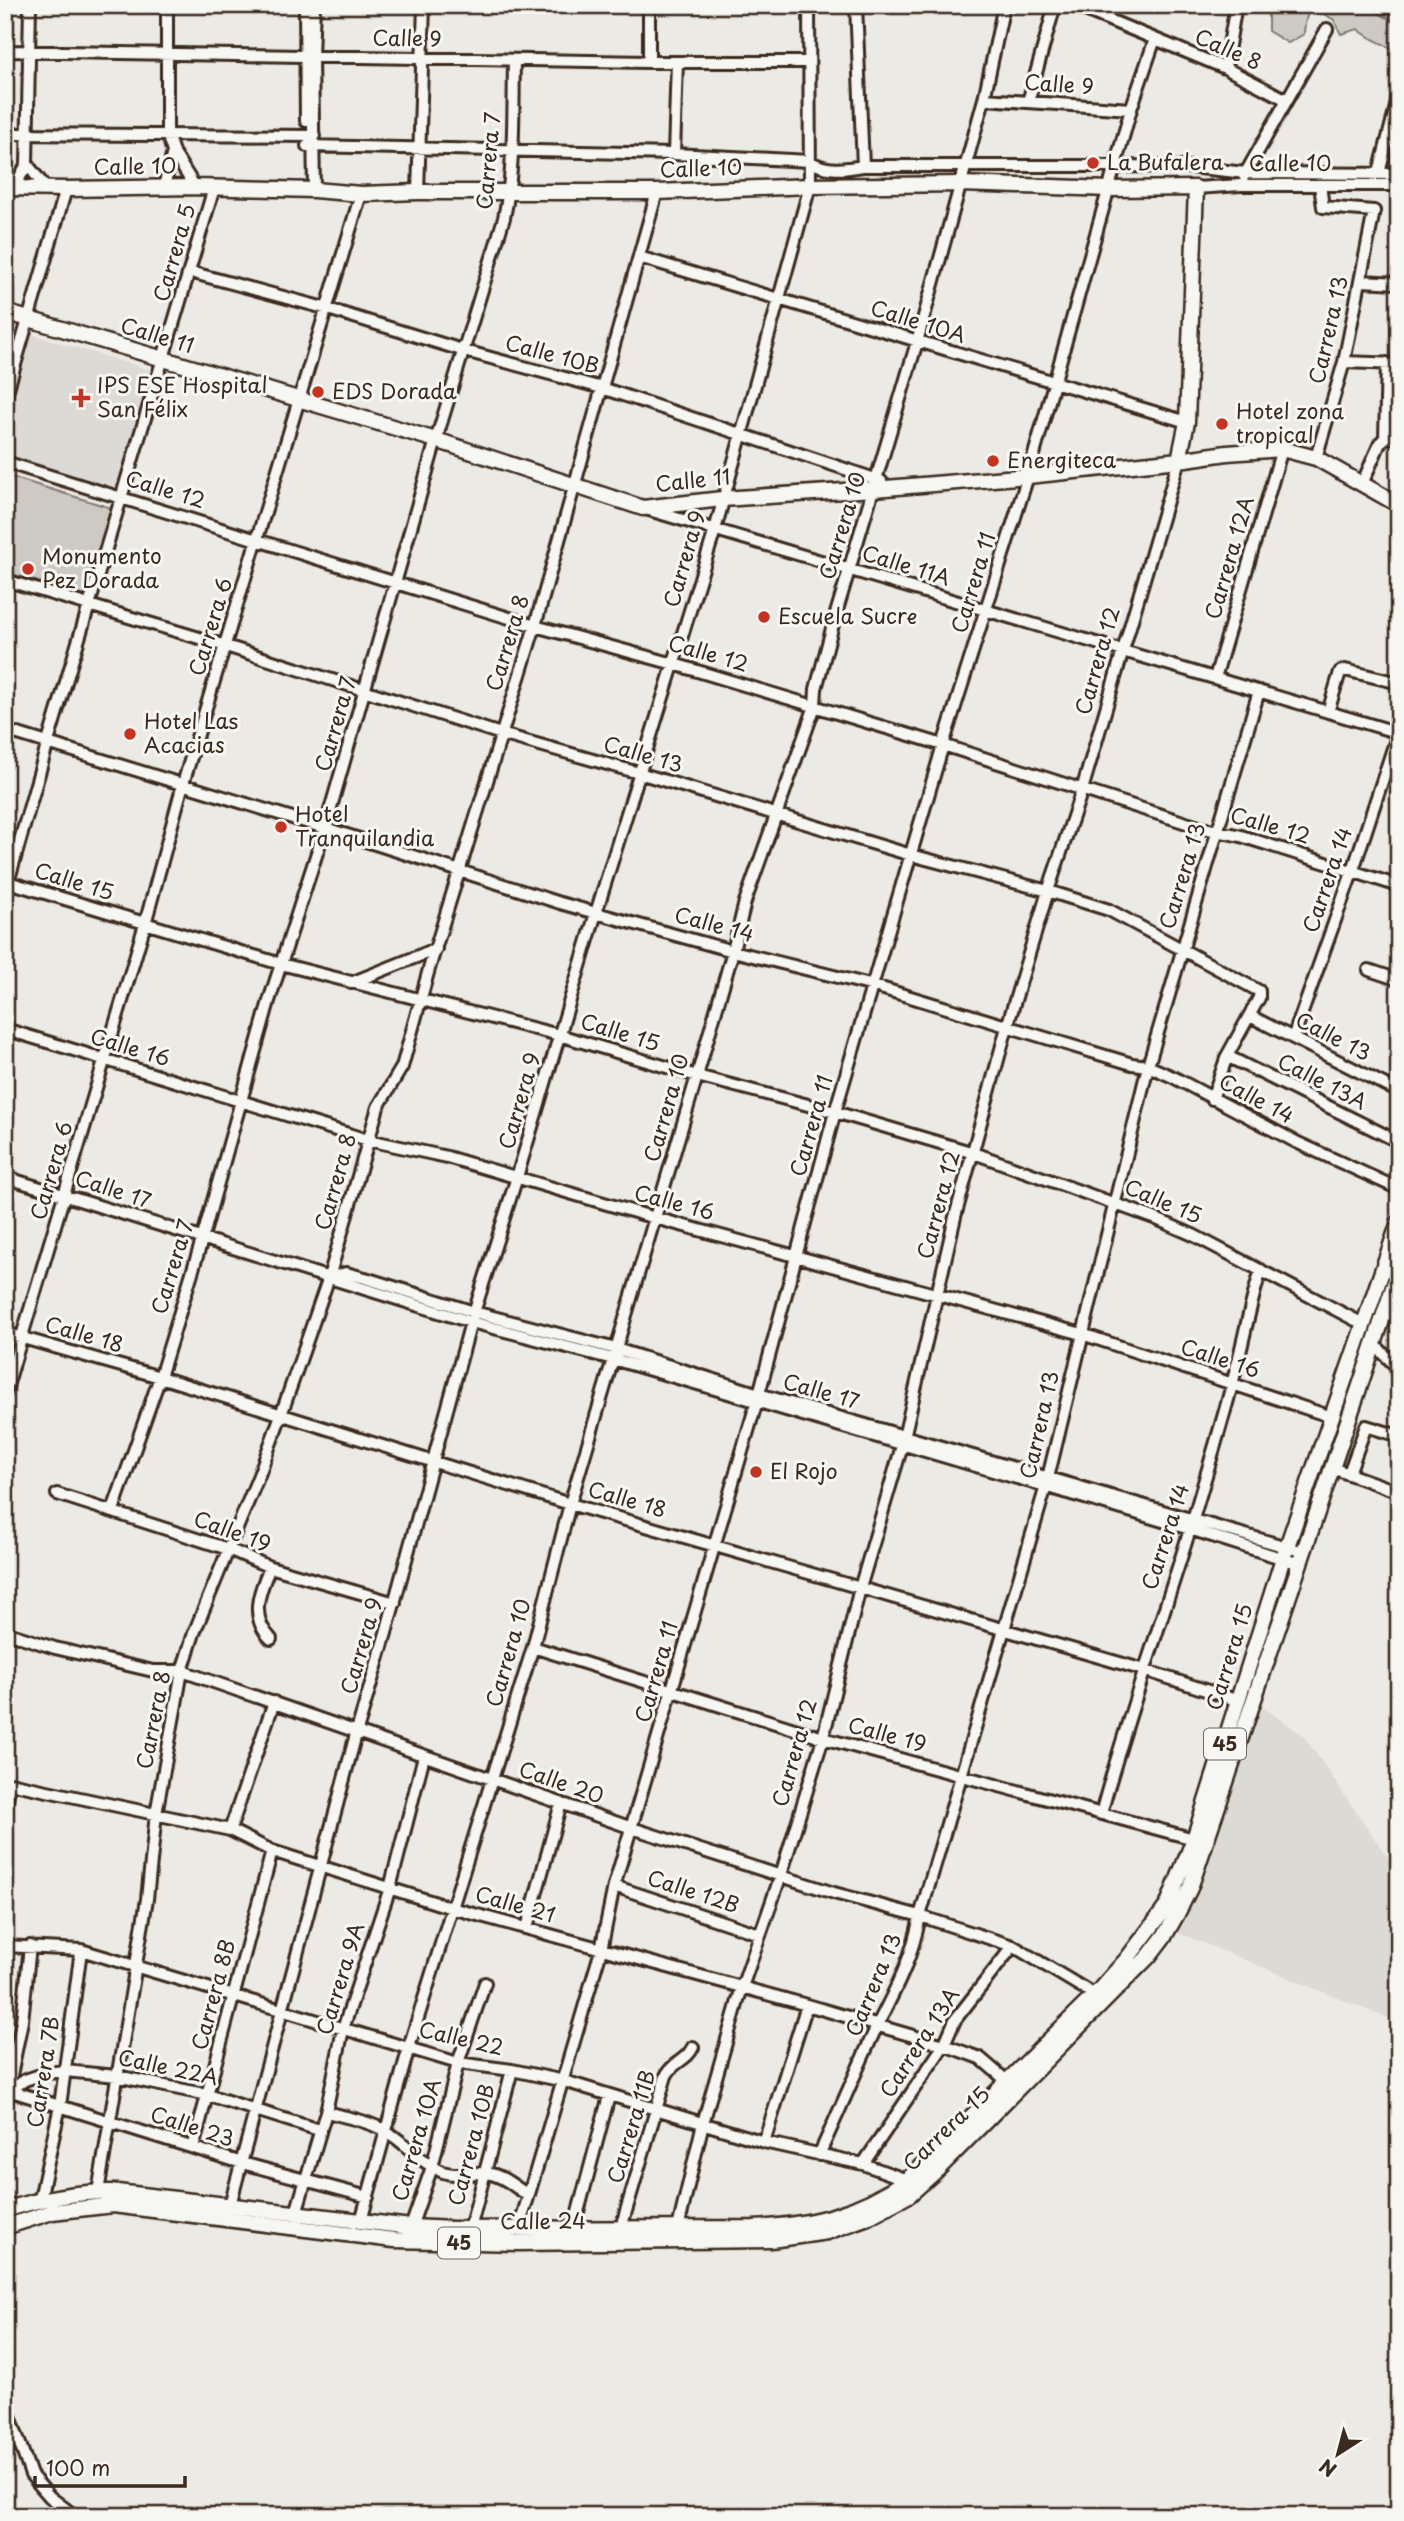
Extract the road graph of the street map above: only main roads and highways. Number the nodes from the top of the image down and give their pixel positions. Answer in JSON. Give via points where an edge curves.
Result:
{"nodes":[{"id":1,"x":10,"y":188,"type":"edge"},
{"id":2,"x":1196,"y":188,"type":"joint"},
{"id":3,"x":5,"y":312,"type":"edge"},
{"id":4,"x":1179,"y":460,"type":"junction"},
{"id":5,"x":1399,"y":505,"type":"edge"},
{"id":6,"x":1399,"y":1222,"type":"edge"},
{"id":7,"x":1399,"y":1270,"type":"edge"},
{"id":8,"x":908,"y":2180,"type":"joint"},
{"id":9,"x":909,"y":2195,"type":"joint"},
{"id":10,"x":5,"y":2210,"type":"edge"},
{"id":11,"x":5,"y":2227,"type":"edge"}],
"edges":[{"from":1,"to":2,"type":"main road","name":"Calle 10","via":[[164,186],[361,194],[961,184]]},
{"from":2,"to":4,"type":"main road","name":"Carrera 12","via":[[1187,422]]},
{"from":3,"to":4,"type":"main road","name":"Calle 11","via":[[436,440],[643,508]]},
{"from":4,"to":5,"type":"main road","name":"Calle 11","via":[[1282,449],[1316,458]]},
{"from":6,"to":8,"type":"main road","name":"Carrera 15","number":"45","via":[[1285,1553],[1194,1839],[1167,1906],[1095,1995]]},
{"from":7,"to":9,"type":"main road","name":"Carrera 15","number":"45","via":[[1190,1888],[1165,1935],[1128,1978]]},
{"from":8,"to":10,"type":"main road","name":"Calle 24","number":"45","via":[[860,2208],[802,2225],[411,2227],[98,2192],[40,2199]]},
{"from":9,"to":11,"type":"main road","name":"Calle 24","number":"45","via":[[847,2226],[771,2241],[406,2241],[114,2205],[52,2212]]}]}
